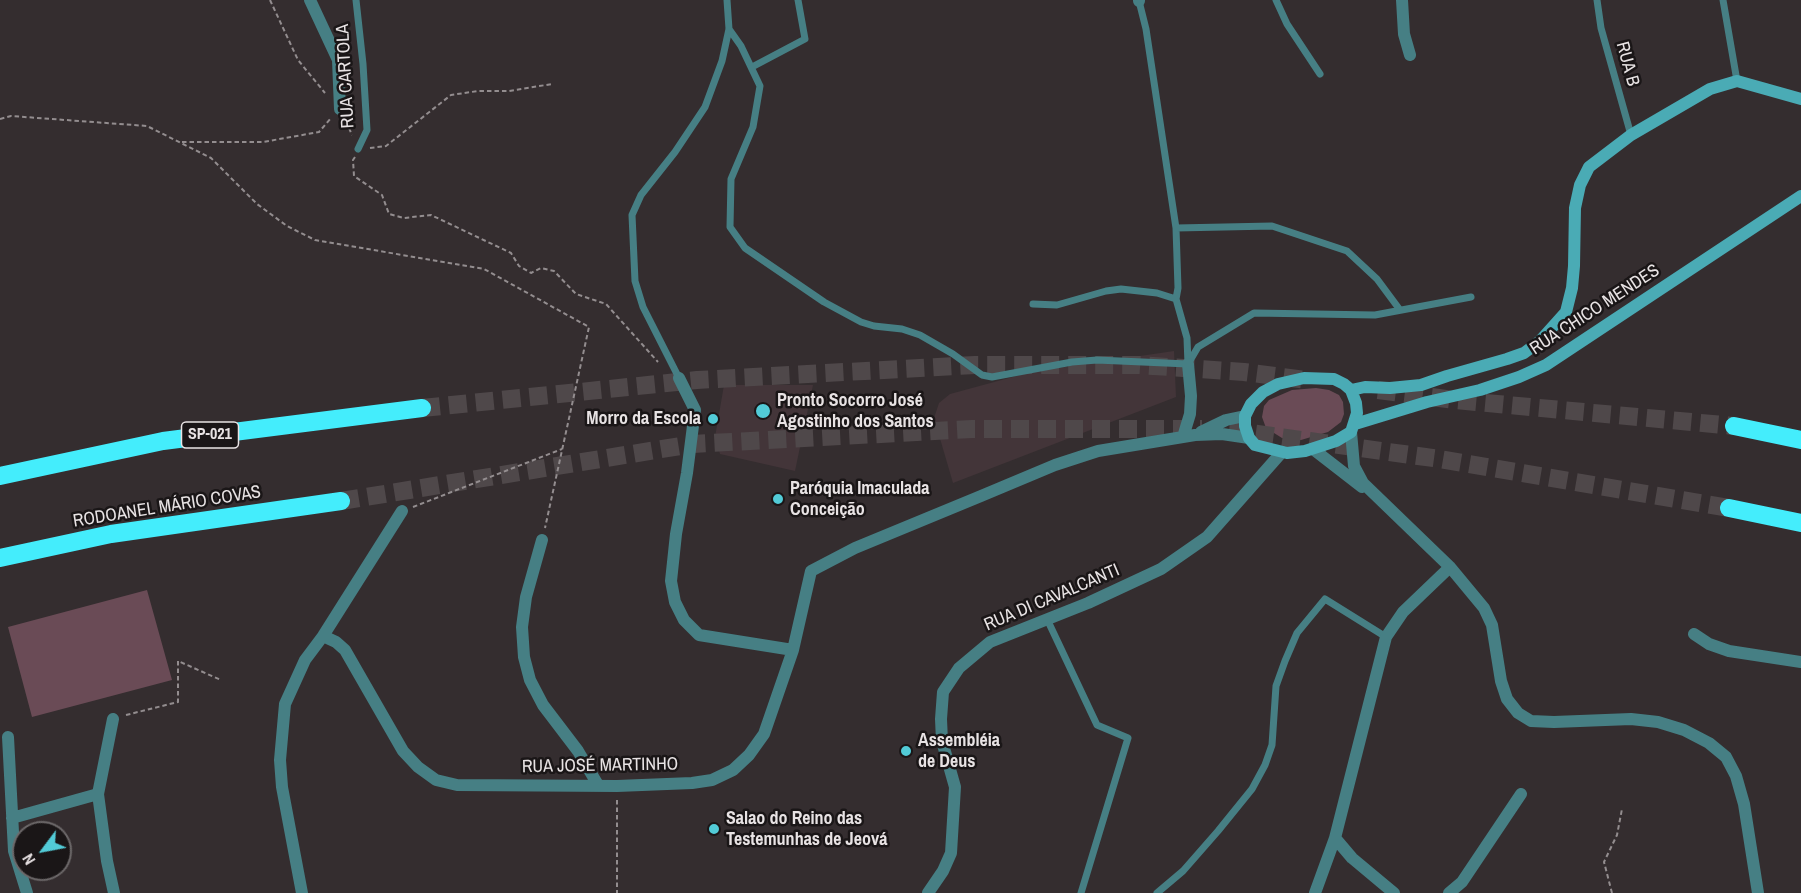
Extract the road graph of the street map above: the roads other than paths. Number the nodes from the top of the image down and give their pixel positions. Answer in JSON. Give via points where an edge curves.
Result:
{"nodes":[{"id":1,"x":310,"y":0,"type":"edge"},
{"id":2,"x":356,"y":0,"type":"edge"},
{"id":3,"x":727,"y":0,"type":"edge"},
{"id":4,"x":798,"y":0,"type":"edge"},
{"id":5,"x":1276,"y":0,"type":"edge"},
{"id":6,"x":1402,"y":0,"type":"edge"},
{"id":7,"x":1597,"y":0,"type":"edge"},
{"id":8,"x":1723,"y":0,"type":"edge"},
{"id":9,"x":1139,"y":1,"type":"edge"},
{"id":10,"x":729,"y":29,"type":"junction"},
{"id":11,"x":1410,"y":55,"type":"dead end"},
{"id":12,"x":752,"y":67,"type":"junction"},
{"id":13,"x":1320,"y":74,"type":"dead end"},
{"id":14,"x":1737,"y":81,"type":"junction"},
{"id":15,"x":1801,"y":99,"type":"edge"},
{"id":16,"x":340,"y":109,"type":"road end"},
{"id":17,"x":1631,"y":135,"type":"junction"},
{"id":18,"x":358,"y":148,"type":"road end"},
{"id":19,"x":1801,"y":196,"type":"edge"},
{"id":20,"x":1176,"y":228,"type":"junction"},
{"id":21,"x":1471,"y":297,"type":"dead end"},
{"id":22,"x":1176,"y":299,"type":"junction"},
{"id":23,"x":1033,"y":304,"type":"dead end"},
{"id":24,"x":1400,"y":310,"type":"junction"},
{"id":25,"x":1188,"y":364,"type":"junction"},
{"id":26,"x":679,"y":378,"type":"joint"},
{"id":27,"x":1351,"y":390,"type":"junction"},
{"id":28,"x":422,"y":408,"type":"tunnel mouth"},
{"id":29,"x":1245,"y":416,"type":"junction"},
{"id":30,"x":1734,"y":426,"type":"tunnel mouth"},
{"id":31,"x":1353,"y":428,"type":"junction"},
{"id":32,"x":1189,"y":436,"type":"junction"},
{"id":33,"x":1249,"y":438,"type":"junction"},
{"id":34,"x":1801,"y":440,"type":"edge"},
{"id":35,"x":1313,"y":449,"type":"junction"},
{"id":36,"x":1282,"y":452,"type":"junction"},
{"id":37,"x":0,"y":476,"type":"edge"},
{"id":38,"x":1376,"y":496,"type":"junction"},
{"id":39,"x":341,"y":501,"type":"tunnel mouth"},
{"id":40,"x":1729,"y":508,"type":"tunnel mouth"},
{"id":41,"x":402,"y":511,"type":"road end"},
{"id":42,"x":1801,"y":523,"type":"edge"},
{"id":43,"x":542,"y":540,"type":"road end"},
{"id":44,"x":0,"y":558,"type":"edge"},
{"id":45,"x":1450,"y":567,"type":"junction"},
{"id":46,"x":1047,"y":619,"type":"junction"},
{"id":47,"x":1694,"y":634,"type":"dead end"},
{"id":48,"x":323,"y":636,"type":"junction"},
{"id":49,"x":1386,"y":637,"type":"junction"},
{"id":50,"x":793,"y":650,"type":"junction"},
{"id":51,"x":1801,"y":662,"type":"edge"},
{"id":52,"x":113,"y":719,"type":"road end"},
{"id":53,"x":8,"y":737,"type":"dead end"},
{"id":54,"x":598,"y":785,"type":"junction"},
{"id":55,"x":98,"y":794,"type":"junction"},
{"id":56,"x":1521,"y":794,"type":"dead end"},
{"id":57,"x":12,"y":818,"type":"junction"},
{"id":58,"x":1335,"y":838,"type":"junction"},
{"id":59,"x":27,"y":893,"type":"edge"},
{"id":60,"x":114,"y":893,"type":"edge"},
{"id":61,"x":302,"y":893,"type":"edge"},
{"id":62,"x":928,"y":893,"type":"edge"},
{"id":63,"x":1081,"y":893,"type":"edge"},
{"id":64,"x":1157,"y":893,"type":"edge"},
{"id":65,"x":1315,"y":893,"type":"edge"},
{"id":66,"x":1394,"y":893,"type":"edge"},
{"id":67,"x":1449,"y":893,"type":"edge"},
{"id":68,"x":1758,"y":893,"type":"edge"}],
"edges":[{"from":1,"to":16,"type":"street","via":[[338,60]]},
{"from":2,"to":18,"type":"lane","name":"RUA CARTOLA","via":[[367,130]]},
{"from":3,"to":10,"type":"lane"},
{"from":4,"to":12,"type":"lane","via":[[804,39]]},
{"from":5,"to":13,"type":"lane"},
{"from":6,"to":11,"type":"street"},
{"from":7,"to":17,"type":"lane","name":"RUA B"},
{"from":8,"to":14,"type":"lane"},
{"from":9,"to":20,"type":"lane"},
{"from":10,"to":12,"type":"lane"},
{"from":10,"to":26,"type":"lane","via":[[705,107],[641,195],[632,215],[634,281]]},
{"from":12,"to":25,"type":"lane","via":[[760,86],[753,127],[731,178],[730,227],[745,248],[824,302],[861,322],[902,329],[934,341],[982,375],[992,377],[1097,360]]},
{"from":14,"to":15,"type":"street"},
{"from":14,"to":17,"type":"street","name":"RUA CHICO MENDES","via":[[1710,89]]},
{"from":17,"to":27,"type":"street","name":"RUA CHICO MENDES","via":[[1589,167],[1580,185],[1575,208],[1572,288],[1566,312],[1540,341],[1507,360],[1421,385]]},
{"from":19,"to":31,"type":"street","name":"RUA CHICO MENDES","via":[[1546,365],[1480,390],[1427,402]]},
{"from":20,"to":22,"type":"lane"},
{"from":20,"to":24,"type":"lane","via":[[1272,226],[1347,251],[1377,279]]},
{"from":21,"to":24,"type":"lane"},
{"from":22,"to":23,"type":"lane","via":[[1121,289],[1050,306]]},
{"from":22,"to":25,"type":"lane","via":[[1187,338]]},
{"from":24,"to":25,"type":"lane","via":[[1375,315],[1254,313],[1198,347]]},
{"from":25,"to":32,"type":"street"},
{"from":26,"to":50,"type":"street","via":[[695,410],[675,534],[671,581],[675,602],[684,620],[699,635]]},
{"from":27,"to":29,"type":"street","via":[[1335,379],[1289,381],[1263,392]]},
{"from":27,"to":31,"type":"street","via":[[1356,403]]},
{"from":28,"to":37,"type":"highway","number":"SP-021","via":[[163,441]]},
{"from":29,"to":32,"type":"street"},
{"from":29,"to":33,"type":"street"},
{"from":30,"to":34,"type":"highway"},
{"from":31,"to":35,"type":"street","via":[[1336,441]]},
{"from":31,"to":38,"type":"street","via":[[1354,466]]},
{"from":32,"to":33,"type":"street","via":[[1222,434]]},
{"from":32,"to":50,"type":"street","name":"RUA JOSÉ MARTINHO","via":[[1098,451],[1055,465],[855,548],[811,571]]},
{"from":33,"to":36,"type":"street","via":[[1256,445]]},
{"from":35,"to":36,"type":"street"},
{"from":35,"to":38,"type":"street"},
{"from":36,"to":46,"type":"street","name":"RUA DI CAVALCANTI","via":[[1207,537],[1152,573]]},
{"from":38,"to":45,"type":"street"},
{"from":39,"to":44,"type":"highway","name":"RODOANEL MÁRIO COVAS","via":[[111,534]]},
{"from":40,"to":42,"type":"highway"},
{"from":41,"to":48,"type":"street"},
{"from":43,"to":54,"type":"street","via":[[526,597],[524,657],[543,705]]},
{"from":45,"to":49,"type":"street","via":[[1403,612]]},
{"from":45,"to":68,"type":"street","via":[[1484,608],[1492,625],[1501,681],[1507,699],[1518,713],[1531,721],[1554,723],[1631,719],[1658,722],[1709,742],[1726,757],[1744,804]]},
{"from":46,"to":62,"type":"street","name":"RUA DI CAVALCANTI","via":[[990,642],[958,668],[943,692],[942,741],[955,787],[951,853]]},
{"from":46,"to":63,"type":"lane","via":[[1097,725],[1128,738]]},
{"from":47,"to":51,"type":"street","via":[[1729,651]]},
{"from":48,"to":54,"type":"street","name":"RUA JOSÉ MARTINHO","via":[[345,650],[402,751],[436,780],[457,785]]},
{"from":48,"to":61,"type":"street","via":[[294,681],[281,728],[282,787]]},
{"from":49,"to":58,"type":"street"},
{"from":49,"to":64,"type":"lane","via":[[1325,599],[1297,633],[1285,661],[1276,686],[1272,745],[1252,789],[1183,871]]},
{"from":50,"to":54,"type":"street","name":"RUA JOSÉ MARTINHO","via":[[764,734],[733,770],[712,780],[692,783]]},
{"from":52,"to":55,"type":"street"},
{"from":53,"to":57,"type":"street"},
{"from":55,"to":57,"type":"street"},
{"from":55,"to":60,"type":"street"},
{"from":56,"to":67,"type":"street","via":[[1462,882]]},
{"from":57,"to":59,"type":"street","via":[[14,851]]},
{"from":58,"to":65,"type":"street"},
{"from":58,"to":66,"type":"street","via":[[1352,858]]}]}
